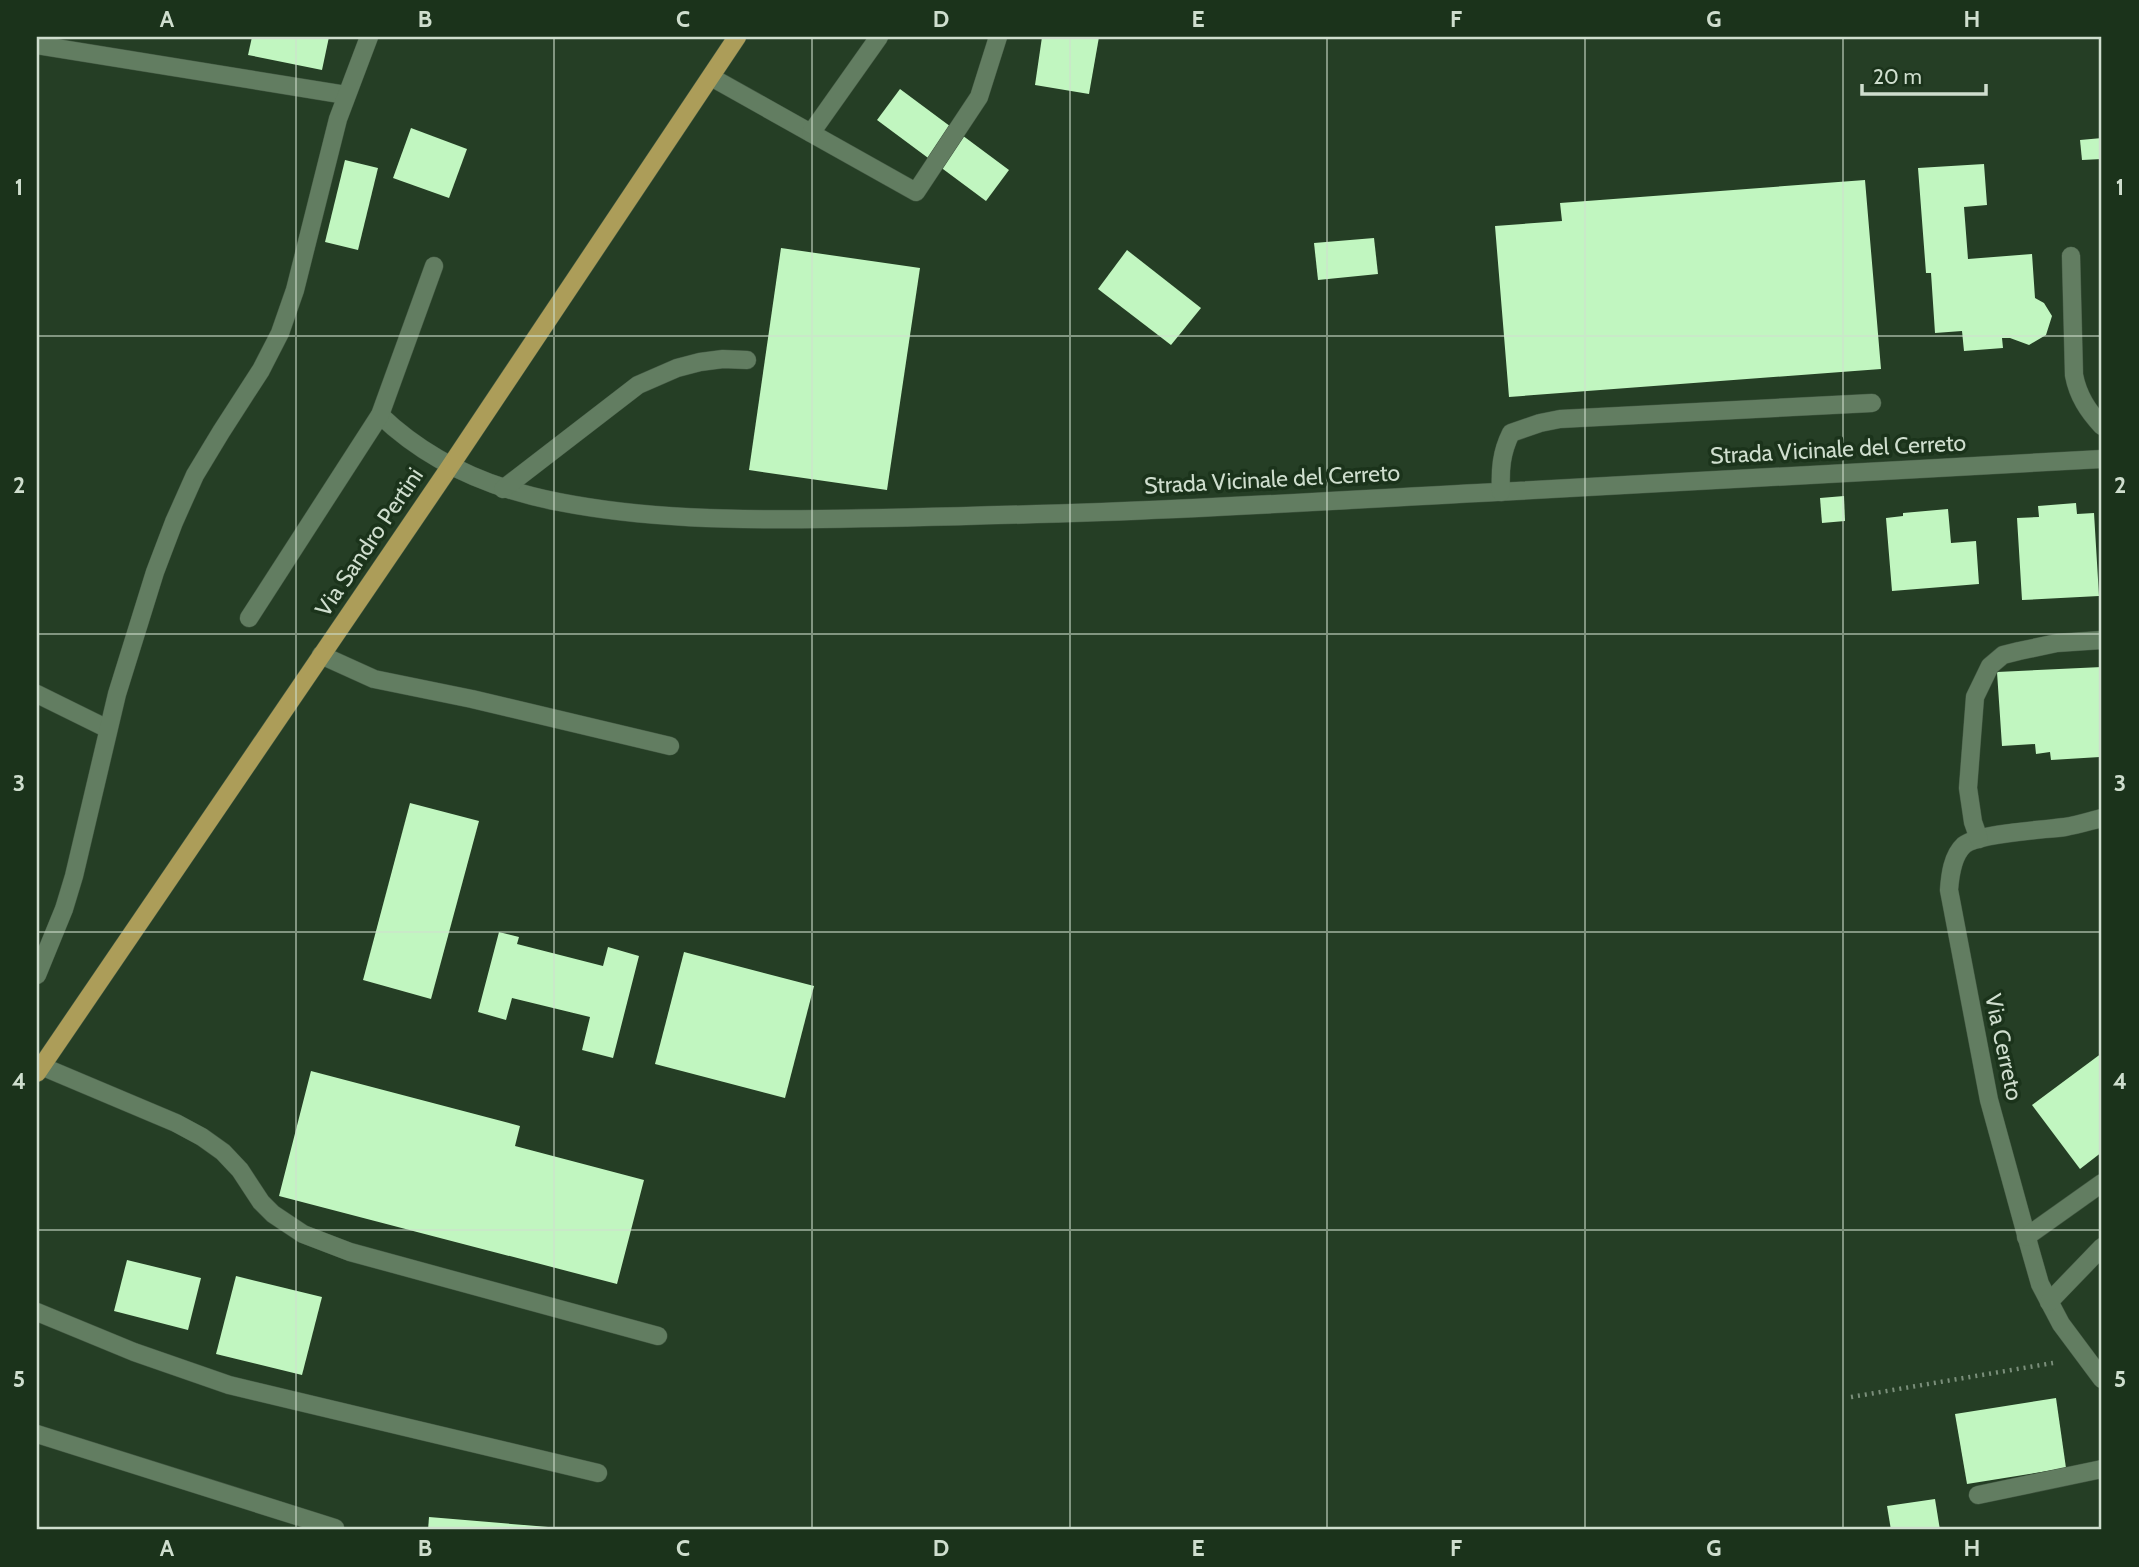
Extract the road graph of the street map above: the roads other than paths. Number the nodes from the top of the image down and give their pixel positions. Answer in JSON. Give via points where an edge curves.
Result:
{"nodes":[{"id":1,"x":369,"y":37,"type":"edge"},
{"id":2,"x":737,"y":37,"type":"edge"},
{"id":3,"x":879,"y":37,"type":"edge"},
{"id":4,"x":998,"y":37,"type":"edge"},
{"id":5,"x":37,"y":45,"type":"edge"},
{"id":6,"x":711,"y":76,"type":"junction"},
{"id":7,"x":346,"y":95,"type":"junction"},
{"id":8,"x":811,"y":133,"type":"junction"},
{"id":9,"x":2071,"y":256,"type":"dead end"},
{"id":10,"x":434,"y":266,"type":"dead end"},
{"id":11,"x":747,"y":360,"type":"dead end"},
{"id":12,"x":1872,"y":403,"type":"dead end"},
{"id":13,"x":380,"y":415,"type":"junction"},
{"id":14,"x":2102,"y":426,"type":"edge"},
{"id":15,"x":2102,"y":459,"type":"edge"},
{"id":16,"x":450,"y":467,"type":"junction"},
{"id":17,"x":503,"y":489,"type":"junction"},
{"id":18,"x":1501,"y":492,"type":"junction"},
{"id":19,"x":249,"y":618,"type":"dead end"},
{"id":20,"x":2102,"y":640,"type":"edge"},
{"id":21,"x":321,"y":655,"type":"junction"},
{"id":22,"x":37,"y":694,"type":"edge"},
{"id":23,"x":108,"y":729,"type":"junction"},
{"id":24,"x":670,"y":746,"type":"dead end"},
{"id":25,"x":2102,"y":818,"type":"edge"},
{"id":26,"x":1979,"y":839,"type":"junction"},
{"id":27,"x":37,"y":975,"type":"edge"},
{"id":28,"x":39,"y":1069,"type":"edge"},
{"id":29,"x":2102,"y":1183,"type":"edge"},
{"id":30,"x":2026,"y":1237,"type":"junction"},
{"id":31,"x":2102,"y":1247,"type":"edge"},
{"id":32,"x":2049,"y":1302,"type":"junction"},
{"id":33,"x":37,"y":1312,"type":"edge"},
{"id":34,"x":658,"y":1336,"type":"dead end"},
{"id":35,"x":2102,"y":1379,"type":"edge"},
{"id":36,"x":37,"y":1434,"type":"edge"},
{"id":37,"x":2102,"y":1469,"type":"edge"},
{"id":38,"x":598,"y":1473,"type":"dead end"},
{"id":39,"x":1978,"y":1495,"type":"dead end"},
{"id":40,"x":335,"y":1528,"type":"dead end"}],
"edges":[{"from":1,"to":7,"type":"street"},
{"from":2,"to":6,"type":"main road","name":"Via Sandro Pertini"},
{"from":3,"to":8,"type":"street"},
{"from":4,"to":8,"type":"street","via":[[979,97],[916,192]]},
{"from":5,"to":7,"type":"street"},
{"from":6,"to":8,"type":"street"},
{"from":6,"to":16,"type":"main road","name":"Via Sandro Pertini"},
{"from":7,"to":23,"type":"street","via":[[289,312],[261,370],[184,497],[129,652]]},
{"from":9,"to":14,"type":"street","via":[[2076,386]]},
{"from":10,"to":13,"type":"street"},
{"from":11,"to":17,"type":"street","via":[[700,362],[638,386]]},
{"from":12,"to":18,"type":"street","via":[[1540,423],[1511,433],[1501,460]]},
{"from":13,"to":16,"type":"street","name":"Strada Vicinale del Cerreto","via":[[402,436]]},
{"from":13,"to":19,"type":"street"},
{"from":15,"to":18,"type":"street","name":"Strada Vicinale del Cerreto"},
{"from":16,"to":17,"type":"street","name":"Strada Vicinale del Cerreto"},
{"from":16,"to":21,"type":"main road","name":"Via Sandro Pertini"},
{"from":17,"to":18,"type":"street","name":"Strada Vicinale del Cerreto","via":[[631,513],[754,520],[1123,511]]},
{"from":20,"to":26,"type":"street","via":[[2018,651],[2003,655],[1990,666],[1975,696],[1968,788]]},
{"from":21,"to":24,"type":"street","via":[[374,679]]},
{"from":21,"to":28,"type":"main road","name":"Via Sandro Pertini"},
{"from":22,"to":23,"type":"street"},
{"from":23,"to":27,"type":"street","via":[[74,876]]},
{"from":25,"to":26,"type":"street"},
{"from":26,"to":30,"type":"street","name":"Via Cerreto","via":[[1965,844],[1958,853],[1949,890],[1984,1074]]},
{"from":28,"to":34,"type":"street","via":[[202,1137],[240,1170],[273,1214],[303,1234],[351,1252]]},
{"from":29,"to":30,"type":"street"},
{"from":30,"to":32,"type":"street","name":"Via Cerreto"},
{"from":31,"to":32,"type":"street"},
{"from":32,"to":35,"type":"street","name":"Via Cerreto"},
{"from":33,"to":38,"type":"street","via":[[229,1385]]},
{"from":36,"to":40,"type":"street"},
{"from":37,"to":39,"type":"street"}]}
